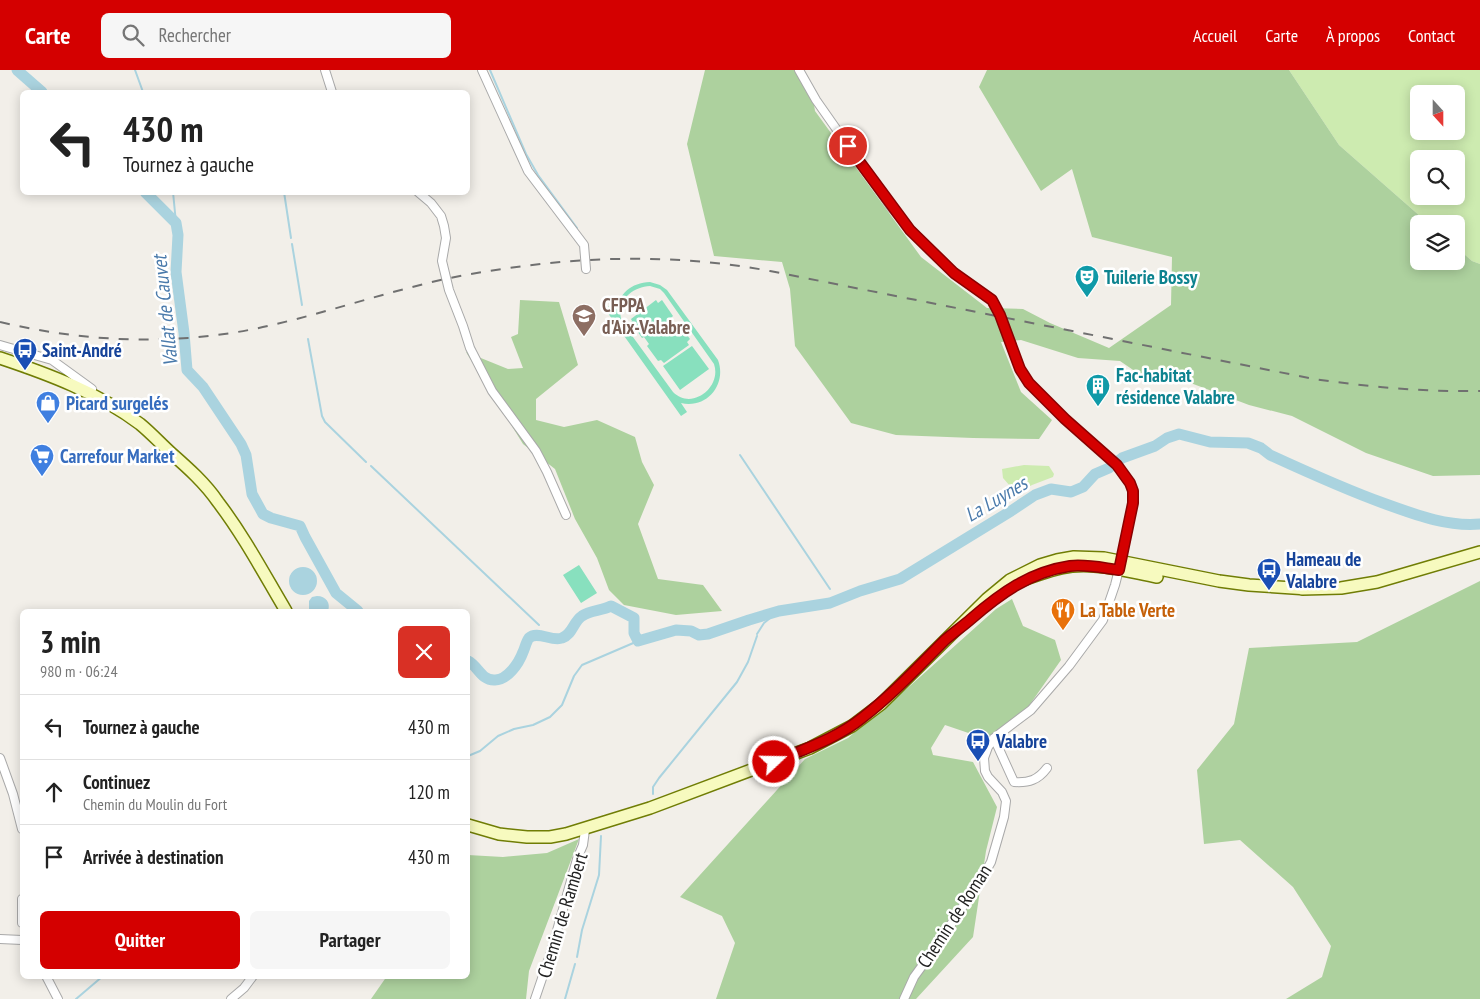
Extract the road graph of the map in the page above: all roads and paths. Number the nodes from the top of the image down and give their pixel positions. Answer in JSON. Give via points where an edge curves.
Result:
{"nodes":[{"id":1,"x":325,"y":70,"type":"edge"},
{"id":2,"x":482,"y":70,"type":"edge"},
{"id":3,"x":799,"y":70,"type":"edge"},
{"id":4,"x":331,"y":90,"type":"edge"},
{"id":5,"x":422,"y":195,"type":"edge"},
{"id":6,"x":586,"y":269,"type":"dead end"},
{"id":7,"x":0,"y":345,"type":"edge"},
{"id":8,"x":0,"y":358,"type":"edge"},
{"id":9,"x":0,"y":364,"type":"edge"},
{"id":10,"x":87,"y":390,"type":"junction"},
{"id":11,"x":566,"y":515,"type":"dead end"},
{"id":12,"x":1480,"y":552,"type":"edge"},
{"id":13,"x":1121,"y":563,"type":"junction"},
{"id":14,"x":285,"y":609,"type":"edge"},
{"id":15,"x":994,"y":738,"type":"junction"},
{"id":16,"x":0,"y":758,"type":"edge"},
{"id":17,"x":1047,"y":768,"type":"dead end"},
{"id":18,"x":20,"y":821,"type":"edge"},
{"id":19,"x":470,"y":826,"type":"edge"},
{"id":20,"x":585,"y":830,"type":"junction"},
{"id":21,"x":0,"y":940,"type":"edge"},
{"id":22,"x":20,"y":940,"type":"edge"},
{"id":23,"x":48,"y":979,"type":"edge"},
{"id":24,"x":251,"y":979,"type":"edge"},
{"id":25,"x":58,"y":999,"type":"edge"},
{"id":26,"x":231,"y":999,"type":"edge"},
{"id":27,"x":535,"y":999,"type":"edge"},
{"id":28,"x":904,"y":999,"type":"edge"}],
"edges":[{"from":1,"to":4,"type":"street"},
{"from":2,"to":6,"type":"street","via":[[528,171],[584,245]]},
{"from":3,"to":13,"type":"street","name":"Chemin de Roman","via":[[816,100],[910,230],[954,273],[992,300],[1020,369],[1029,383],[1114,462],[1130,483],[1133,503]]},
{"from":5,"to":11,"type":"street","via":[[441,216],[446,238],[442,261],[470,348],[492,391],[536,451]]},
{"from":7,"to":10,"type":"street","via":[[52,360]]},
{"from":8,"to":10,"type":"main road"},
{"from":9,"to":10,"type":"main road"},
{"from":10,"to":14,"type":"main road","via":[[141,425],[206,487],[242,537]]},
{"from":12,"to":13,"type":"main road","via":[[1377,582],[1341,588],[1281,591],[1224,588]]},
{"from":13,"to":15,"type":"street","name":"Chemin de Roman","via":[[1103,620],[1031,710]]},
{"from":13,"to":20,"type":"main road","via":[[1074,557],[1040,565],[1010,580],[987,599],[880,704],[852,726],[810,748]]},
{"from":15,"to":17,"type":"street","via":[[1014,782],[1030,782]]},
{"from":15,"to":28,"type":"street","name":"Chemin de Roman","via":[[984,765],[988,777],[1006,801],[991,862],[914,977]]},
{"from":16,"to":18,"type":"street"},
{"from":19,"to":20,"type":"main road","via":[[499,834],[527,837],[550,837]]},
{"from":20,"to":27,"type":"street","name":"Chemin de Rambert"},
{"from":21,"to":22,"type":"street"},
{"from":23,"to":25,"type":"street"},
{"from":24,"to":26,"type":"street"}]}
